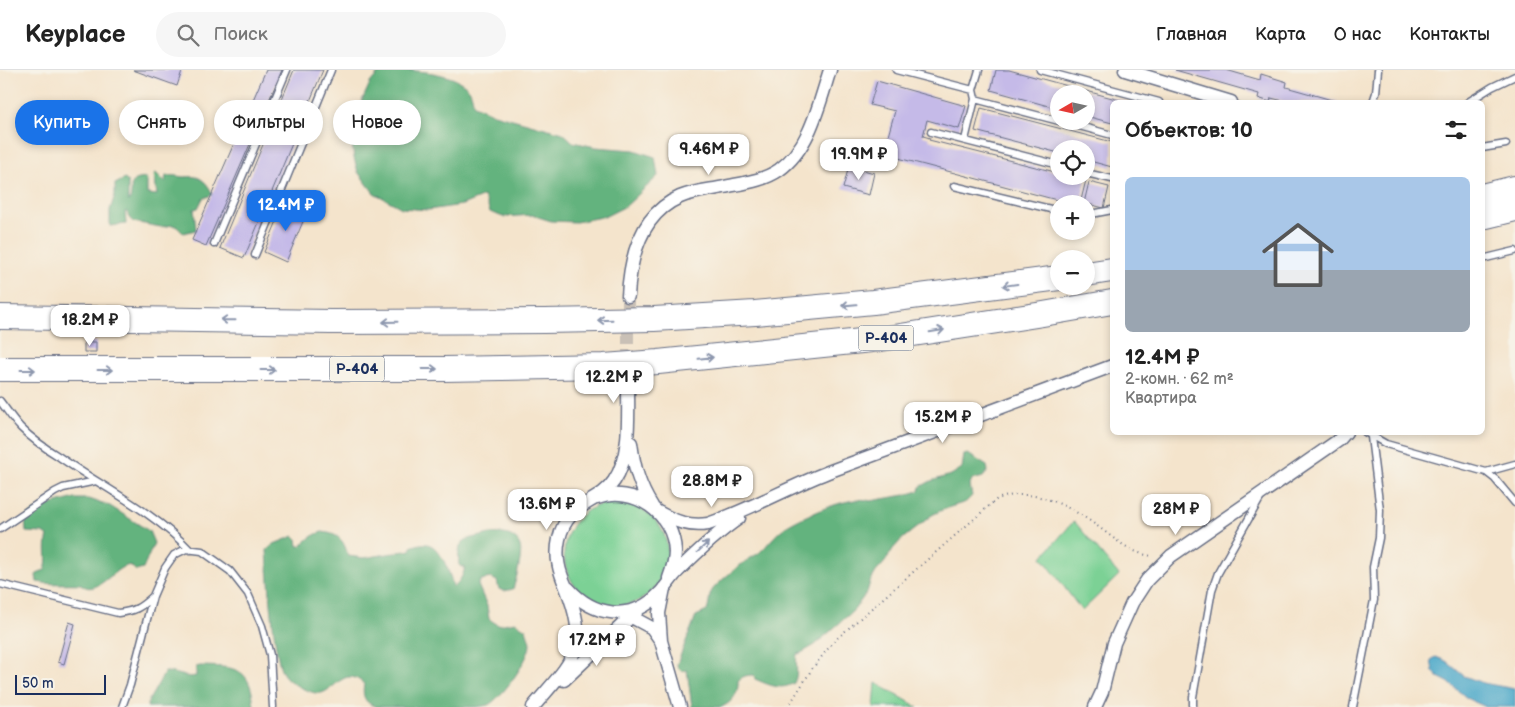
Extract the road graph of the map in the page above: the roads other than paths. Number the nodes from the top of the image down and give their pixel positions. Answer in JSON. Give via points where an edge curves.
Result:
{"nodes":[{"id":1,"x":287,"y":70,"type":"edge"},
{"id":2,"x":331,"y":70,"type":"edge"},
{"id":3,"x":830,"y":70,"type":"edge"},
{"id":4,"x":896,"y":70,"type":"edge"},
{"id":5,"x":979,"y":70,"type":"edge"},
{"id":6,"x":1040,"y":70,"type":"edge"},
{"id":7,"x":1126,"y":70,"type":"edge"},
{"id":8,"x":1378,"y":70,"type":"edge"},
{"id":9,"x":1515,"y":76,"type":"edge"},
{"id":10,"x":972,"y":90,"type":"junction"},
{"id":11,"x":975,"y":99,"type":"junction"},
{"id":12,"x":1152,"y":100,"type":"edge"},
{"id":13,"x":1224,"y":100,"type":"edge"},
{"id":14,"x":1374,"y":100,"type":"edge"},
{"id":15,"x":1471,"y":100,"type":"edge"},
{"id":16,"x":1050,"y":118,"type":"edge"},
{"id":17,"x":1093,"y":130,"type":"edge"},
{"id":18,"x":931,"y":132,"type":"dead end"},
{"id":19,"x":1110,"y":134,"type":"edge"},
{"id":20,"x":965,"y":140,"type":"junction"},
{"id":21,"x":1506,"y":144,"type":"dead end"},
{"id":22,"x":1485,"y":148,"type":"edge"},
{"id":23,"x":1050,"y":163,"type":"edge"},
{"id":24,"x":1095,"y":174,"type":"edge"},
{"id":25,"x":1110,"y":178,"type":"edge"},
{"id":26,"x":1515,"y":183,"type":"edge"},
{"id":27,"x":954,"y":186,"type":"dead end"},
{"id":28,"x":1485,"y":188,"type":"edge"},
{"id":29,"x":1515,"y":188,"type":"edge"},
{"id":30,"x":1485,"y":195,"type":"edge"},
{"id":31,"x":1050,"y":209,"type":"edge"},
{"id":32,"x":1515,"y":209,"type":"edge"},
{"id":33,"x":1110,"y":210,"type":"edge"},
{"id":34,"x":1095,"y":214,"type":"edge"},
{"id":35,"x":1485,"y":216,"type":"edge"},
{"id":36,"x":1515,"y":217,"type":"edge"},
{"id":37,"x":1485,"y":228,"type":"edge"},
{"id":38,"x":214,"y":244,"type":"dead end"},
{"id":39,"x":1515,"y":251,"type":"edge"},
{"id":40,"x":255,"y":255,"type":"dead end"},
{"id":41,"x":1485,"y":258,"type":"edge"},
{"id":42,"x":1110,"y":261,"type":"edge"},
{"id":43,"x":1095,"y":264,"type":"edge"},
{"id":44,"x":1110,"y":270,"type":"edge"},
{"id":45,"x":1095,"y":273,"type":"edge"},
{"id":46,"x":1050,"y":278,"type":"edge"},
{"id":47,"x":628,"y":296,"type":"tunnel mouth"},
{"id":48,"x":1110,"y":302,"type":"edge"},
{"id":49,"x":1110,"y":310,"type":"edge"},
{"id":50,"x":1044,"y":314,"type":"junction"},
{"id":51,"x":0,"y":317,"type":"edge"},
{"id":52,"x":1110,"y":367,"type":"edge"},
{"id":53,"x":0,"y":370,"type":"edge"},
{"id":54,"x":628,"y":388,"type":"tunnel mouth"},
{"id":55,"x":0,"y":401,"type":"edge"},
{"id":56,"x":628,"y":420,"type":"junction"},
{"id":57,"x":1343,"y":435,"type":"edge"},
{"id":58,"x":1368,"y":435,"type":"edge"},
{"id":59,"x":1515,"y":464,"type":"edge"},
{"id":60,"x":1486,"y":472,"type":"junction"},
{"id":61,"x":96,"y":481,"type":"junction"},
{"id":62,"x":1264,"y":492,"type":"junction"},
{"id":63,"x":764,"y":501,"type":"junction"},
{"id":64,"x":586,"y":503,"type":"junction"},
{"id":65,"x":1515,"y":503,"type":"edge"},
{"id":66,"x":656,"y":510,"type":"junction"},
{"id":67,"x":0,"y":529,"type":"edge"},
{"id":68,"x":190,"y":550,"type":"junction"},
{"id":69,"x":562,"y":578,"type":"junction"},
{"id":70,"x":0,"y":584,"type":"edge"},
{"id":71,"x":667,"y":584,"type":"junction"},
{"id":72,"x":153,"y":596,"type":"junction"},
{"id":73,"x":636,"y":612,"type":"junction"},
{"id":74,"x":661,"y":641,"type":"junction"},
{"id":75,"x":122,"y":707,"type":"edge"},
{"id":76,"x":273,"y":707,"type":"edge"},
{"id":77,"x":534,"y":707,"type":"edge"},
{"id":78,"x":680,"y":707,"type":"edge"},
{"id":79,"x":1095,"y":707,"type":"edge"},
{"id":80,"x":1193,"y":707,"type":"edge"},
{"id":81,"x":1353,"y":707,"type":"edge"}],
"edges":[{"from":1,"to":38,"type":"lane"},
{"from":2,"to":40,"type":"lane"},
{"from":3,"to":47,"type":"street","via":[[801,146],[779,170],[749,182],[680,197],[657,212],[634,252]]},
{"from":4,"to":10,"type":"lane"},
{"from":5,"to":10,"type":"lane"},
{"from":6,"to":12,"type":"lane"},
{"from":7,"to":13,"type":"street"},
{"from":8,"to":14,"type":"lane"},
{"from":9,"to":15,"type":"lane"},
{"from":10,"to":11,"type":"lane"},
{"from":11,"to":16,"type":"lane"},
{"from":11,"to":20,"type":"lane"},
{"from":17,"to":19,"type":"lane"},
{"from":18,"to":20,"type":"lane"},
{"from":20,"to":23,"type":"lane"},
{"from":21,"to":22,"type":"lane"},
{"from":24,"to":25,"type":"lane"},
{"from":26,"to":28,"type":"street"},
{"from":27,"to":31,"type":"lane"},
{"from":29,"to":30,"type":"highway"},
{"from":32,"to":35,"type":"highway"},
{"from":33,"to":34,"type":"lane"},
{"from":36,"to":37,"type":"street"},
{"from":39,"to":41,"type":"lane"},
{"from":42,"to":43,"type":"street"},
{"from":44,"to":45,"type":"highway"},
{"from":46,"to":51,"type":"highway","number":"Р-404","one_way":true,"via":[[873,302],[654,319],[331,322]]},
{"from":48,"to":50,"type":"highway","number":"Р-404"},
{"from":49,"to":50,"type":"street"},
{"from":53,"to":50,"type":"highway","number":"Р-404","one_way":true,"via":[[604,366],[881,339]]},
{"from":52,"to":63,"type":"street","via":[[828,472]]},
{"from":54,"to":56,"type":"street"},
{"from":55,"to":61,"type":"lane","via":[[20,428]]},
{"from":56,"to":64,"type":"street","via":[[623,462],[614,482]]},
{"from":56,"to":66,"type":"street","via":[[637,477]]},
{"from":57,"to":62,"type":"street"},
{"from":58,"to":60,"type":"lane","via":[[1386,444]]},
{"from":58,"to":81,"type":"lane","via":[[1380,510],[1379,538],[1373,567],[1374,600]]},
{"from":59,"to":60,"type":"lane"},
{"from":60,"to":65,"type":"lane"},
{"from":61,"to":67,"type":"lane","via":[[63,488]]},
{"from":61,"to":68,"type":"lane","via":[[170,530]]},
{"from":62,"to":79,"type":"street","via":[[1170,556],[1147,580],[1132,603],[1114,643]]},
{"from":62,"to":80,"type":"lane","via":[[1218,573],[1212,590]]},
{"from":63,"to":66,"type":"street","via":[[701,526],[681,523]]},
{"from":71,"to":63,"type":"street","one_way":true,"via":[[711,540]]},
{"from":64,"to":66,"type":"street","via":[[600,496],[624,495],[642,500]]},
{"from":64,"to":69,"type":"street","via":[[572,514],[558,540],[558,566]]},
{"from":66,"to":71,"type":"street","via":[[666,522],[674,541],[674,565]]},
{"from":68,"to":72,"type":"lane","via":[[174,555]]},
{"from":68,"to":76,"type":"lane","via":[[202,552],[230,571],[248,594],[270,654]]},
{"from":69,"to":73,"type":"street","via":[[586,605],[606,612]]},
{"from":69,"to":77,"type":"street","via":[[575,612],[576,647],[565,669]]},
{"from":70,"to":72,"type":"lane","via":[[118,613],[133,611]]},
{"from":71,"to":73,"type":"street"},
{"from":71,"to":74,"type":"street","via":[[659,613]]},
{"from":72,"to":75,"type":"lane"},
{"from":73,"to":74,"type":"street"},
{"from":73,"to":77,"type":"street"},
{"from":74,"to":78,"type":"street"}]}
